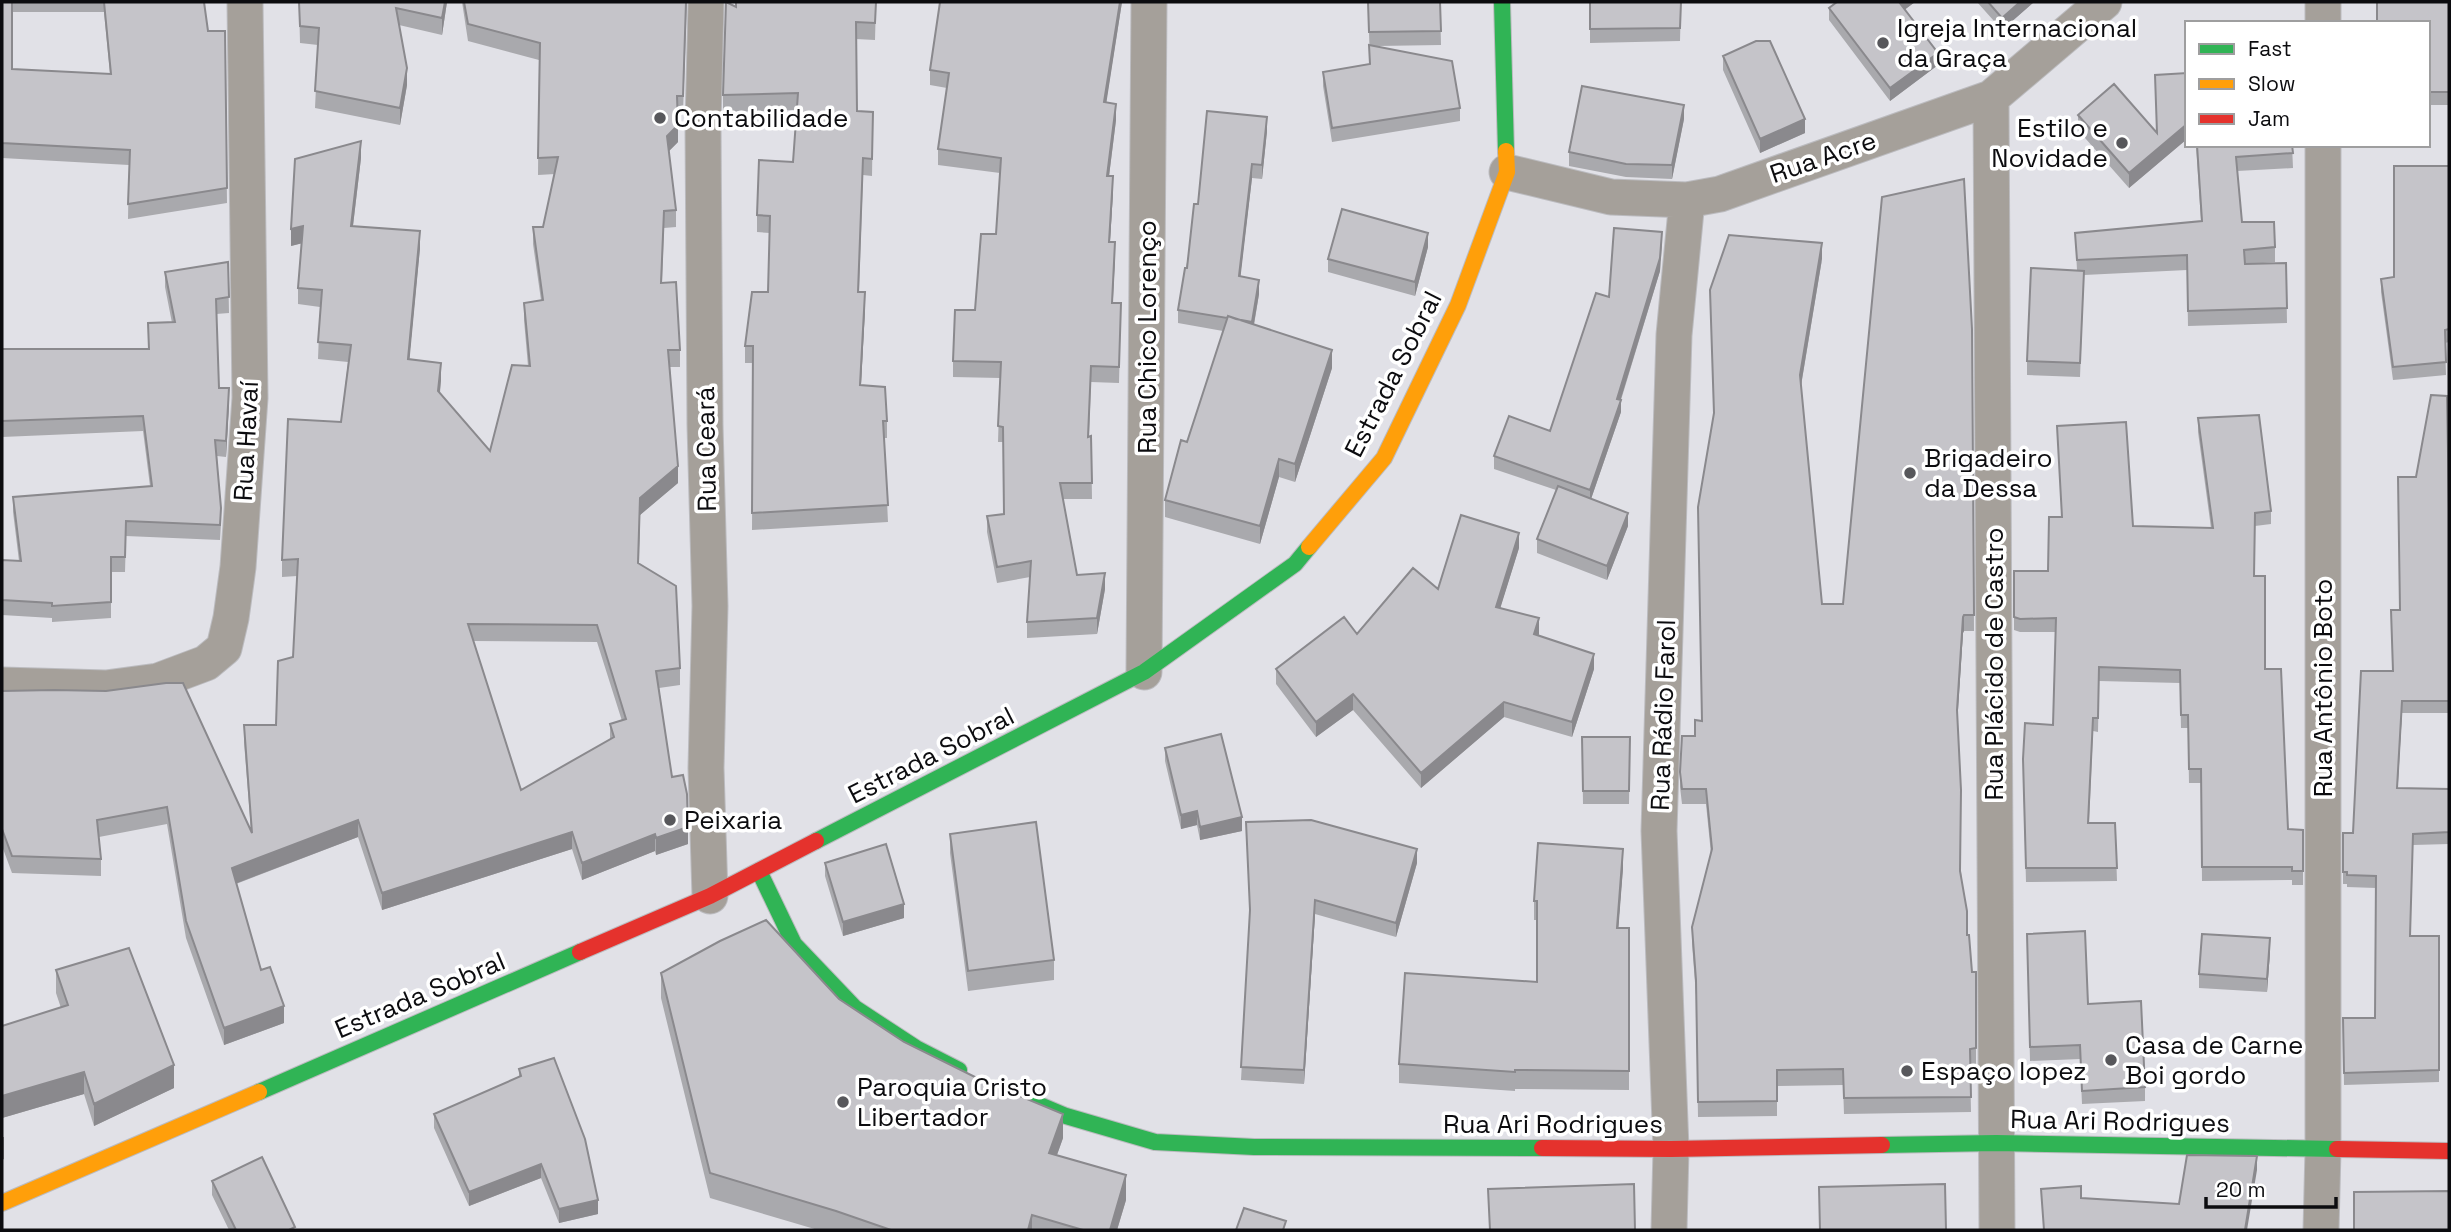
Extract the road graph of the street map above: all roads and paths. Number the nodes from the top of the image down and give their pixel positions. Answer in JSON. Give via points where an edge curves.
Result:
{"nodes":[{"id":1,"x":245,"y":2,"type":"edge"},
{"id":2,"x":706,"y":2,"type":"edge"},
{"id":3,"x":1149,"y":2,"type":"edge"},
{"id":4,"x":1502,"y":2,"type":"edge"},
{"id":5,"x":2104,"y":2,"type":"edge"},
{"id":6,"x":2323,"y":2,"type":"edge"},
{"id":7,"x":2323,"y":21,"type":"edge"},
{"id":8,"x":1991,"y":98,"type":"junction"},
{"id":9,"x":2323,"y":147,"type":"edge"},
{"id":10,"x":1507,"y":172,"type":"junction"},
{"id":11,"x":1687,"y":200,"type":"junction"},
{"id":12,"x":1144,"y":673,"type":"junction"},
{"id":13,"x":2,"y":685,"type":"edge"},
{"id":14,"x":759,"y":872,"type":"junction"},
{"id":15,"x":710,"y":896,"type":"junction"},
{"id":16,"x":975,"y":1077,"type":"edge"},
{"id":17,"x":998,"y":1088,"type":"edge"},
{"id":18,"x":1996,"y":1143,"type":"junction"},
{"id":19,"x":1671,"y":1149,"type":"junction"},
{"id":20,"x":2323,"y":1150,"type":"junction"},
{"id":21,"x":2449,"y":1151,"type":"edge"},
{"id":22,"x":2,"y":1203,"type":"edge"},
{"id":23,"x":1669,"y":1230,"type":"edge"},
{"id":24,"x":1997,"y":1230,"type":"edge"},
{"id":25,"x":2321,"y":1230,"type":"edge"}],
"edges":[{"from":1,"to":13,"type":"street","name":"Rua Havaí","via":[[250,398],[238,568],[224,648],[206,663],[158,681],[106,688]]},
{"from":2,"to":15,"type":"street","name":"Rua Ceará","via":[[703,125]]},
{"from":3,"to":12,"type":"street","name":"Rua Chico Lorenço"},
{"from":4,"to":10,"type":"street","name":"Estrada Sobral"},
{"from":5,"to":8,"type":"street","name":"Rua Acre"},
{"from":6,"to":7,"type":"street"},
{"from":8,"to":11,"type":"street","name":"Rua Acre","via":[[1720,194]]},
{"from":8,"to":18,"type":"street","name":"Rua Plácido de Castro"},
{"from":9,"to":20,"type":"street","name":"Rua Antônio Boto"},
{"from":10,"to":11,"type":"street","name":"Rua Acre","via":[[1611,197]]},
{"from":10,"to":12,"type":"street","name":"Estrada Sobral","via":[[1458,305],[1384,458],[1295,564]]},
{"from":11,"to":19,"type":"street","name":"Rua Rádio Farol","via":[[1674,335],[1659,831]]},
{"from":12,"to":14,"type":"street","name":"Estrada Sobral"},
{"from":14,"to":15,"type":"street","name":"Estrada Sobral"},
{"from":14,"to":16,"type":"street","via":[[794,944],[855,1007],[916,1048]]},
{"from":15,"to":22,"type":"street","name":"Estrada Sobral"},
{"from":17,"to":19,"type":"street","name":"Rua Ari Rodrigues","via":[[1066,1116],[1155,1142],[1254,1147]]},
{"from":18,"to":19,"type":"street","name":"Rua Ari Rodrigues"},
{"from":18,"to":20,"type":"street","name":"Rua Ari Rodrigues"},
{"from":18,"to":24,"type":"street","name":"Rua Plácido de Castro"},
{"from":19,"to":23,"type":"street","name":"Rua Rádio Farol"},
{"from":20,"to":21,"type":"street","name":"Rua Ari Rodrigues"},
{"from":20,"to":25,"type":"street","name":"Rua Antônio Boto"}]}
